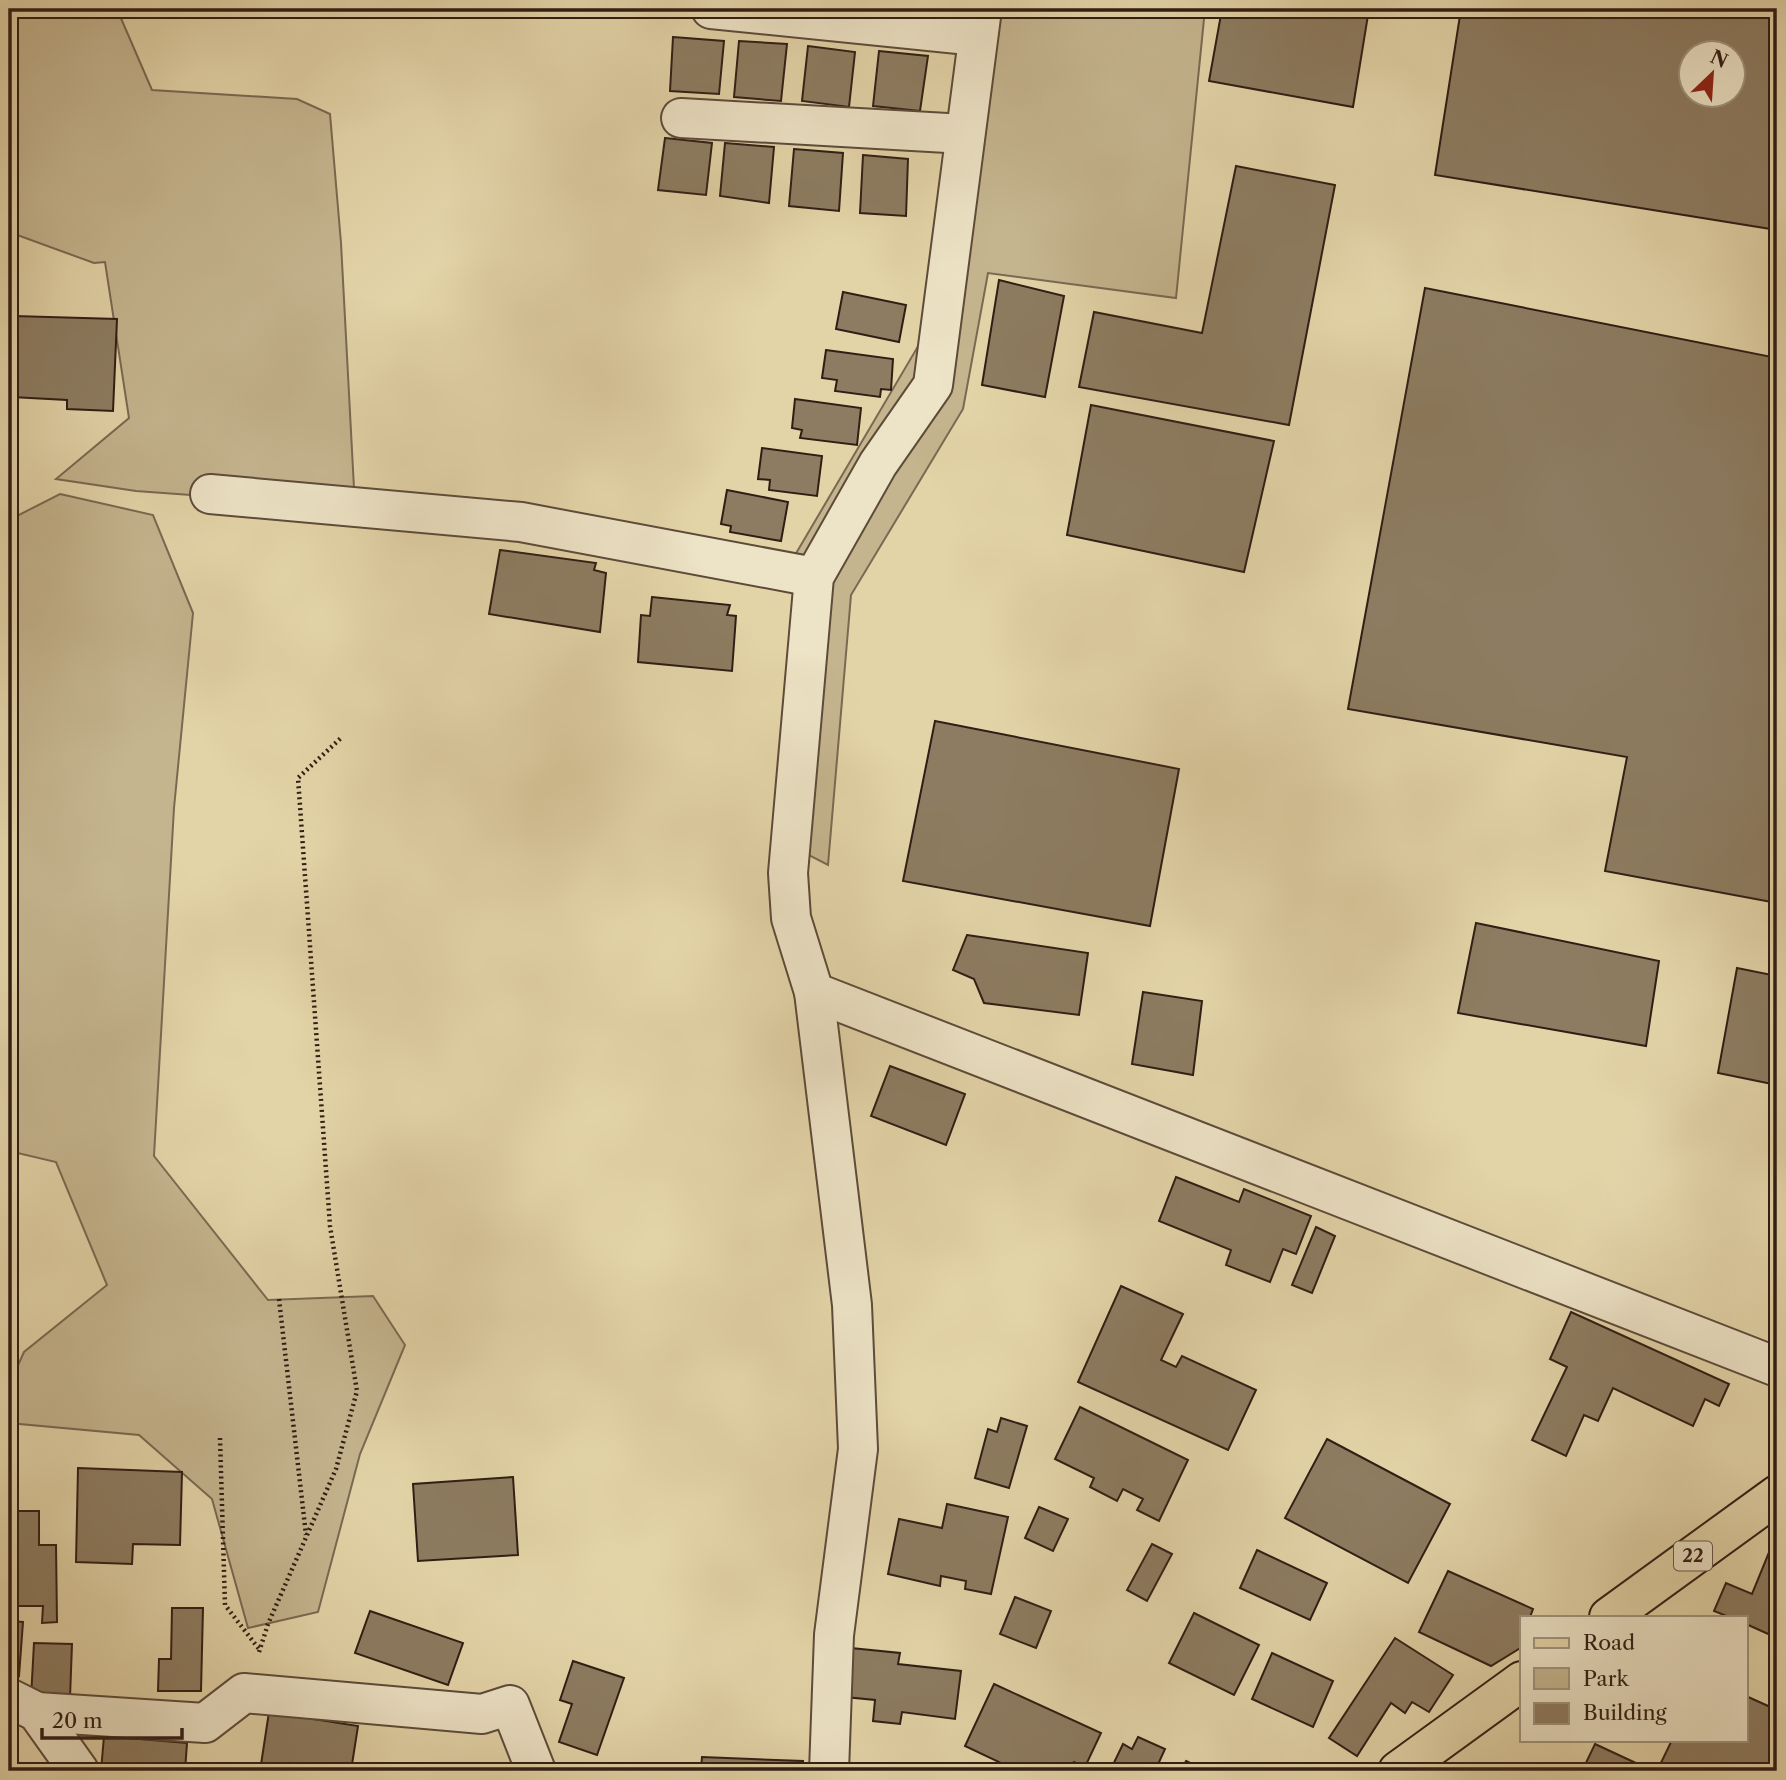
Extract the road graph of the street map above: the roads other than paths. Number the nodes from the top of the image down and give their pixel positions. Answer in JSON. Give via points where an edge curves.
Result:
{"nodes":[{"id":1,"x":711,"y":9,"type":"edge"},
{"id":2,"x":980,"y":22,"type":"edge"},
{"id":3,"x":681,"y":118,"type":"dead end"},
{"id":4,"x":965,"y":134,"type":"junction"},
{"id":5,"x":210,"y":494,"type":"dead end"},
{"id":6,"x":814,"y":578,"type":"junction"},
{"id":7,"x":814,"y":992,"type":"junction"},
{"id":8,"x":1777,"y":1367,"type":"edge"},
{"id":9,"x":1777,"y":1495,"type":"edge"},
{"id":10,"x":1610,"y":1616,"type":"edge"},
{"id":11,"x":1520,"y":1682,"type":"edge"},
{"id":12,"x":23,"y":1705,"type":"edge"},
{"id":13,"x":79,"y":1771,"type":"edge"},
{"id":14,"x":536,"y":1771,"type":"edge"},
{"id":15,"x":829,"y":1771,"type":"edge"},
{"id":16,"x":1398,"y":1771,"type":"edge"}],
"edges":[{"from":1,"to":2,"type":"street"},
{"from":2,"to":4,"type":"street"},
{"from":3,"to":4,"type":"street"},
{"from":4,"to":6,"type":"street","via":[[933,385],[878,464]]},
{"from":5,"to":6,"type":"street","via":[[521,522]]},
{"from":6,"to":7,"type":"street","via":[[788,873],[791,918]]},
{"from":7,"to":8,"type":"street"},
{"from":7,"to":15,"type":"street","via":[[852,1305],[858,1448],[834,1635]]},
{"from":9,"to":10,"type":"main road","number":"22"},
{"from":11,"to":16,"type":"main road"},
{"from":12,"to":13,"type":"street"},
{"from":12,"to":14,"type":"street","via":[[205,1723],[244,1693],[482,1714],[510,1705]]}]}
